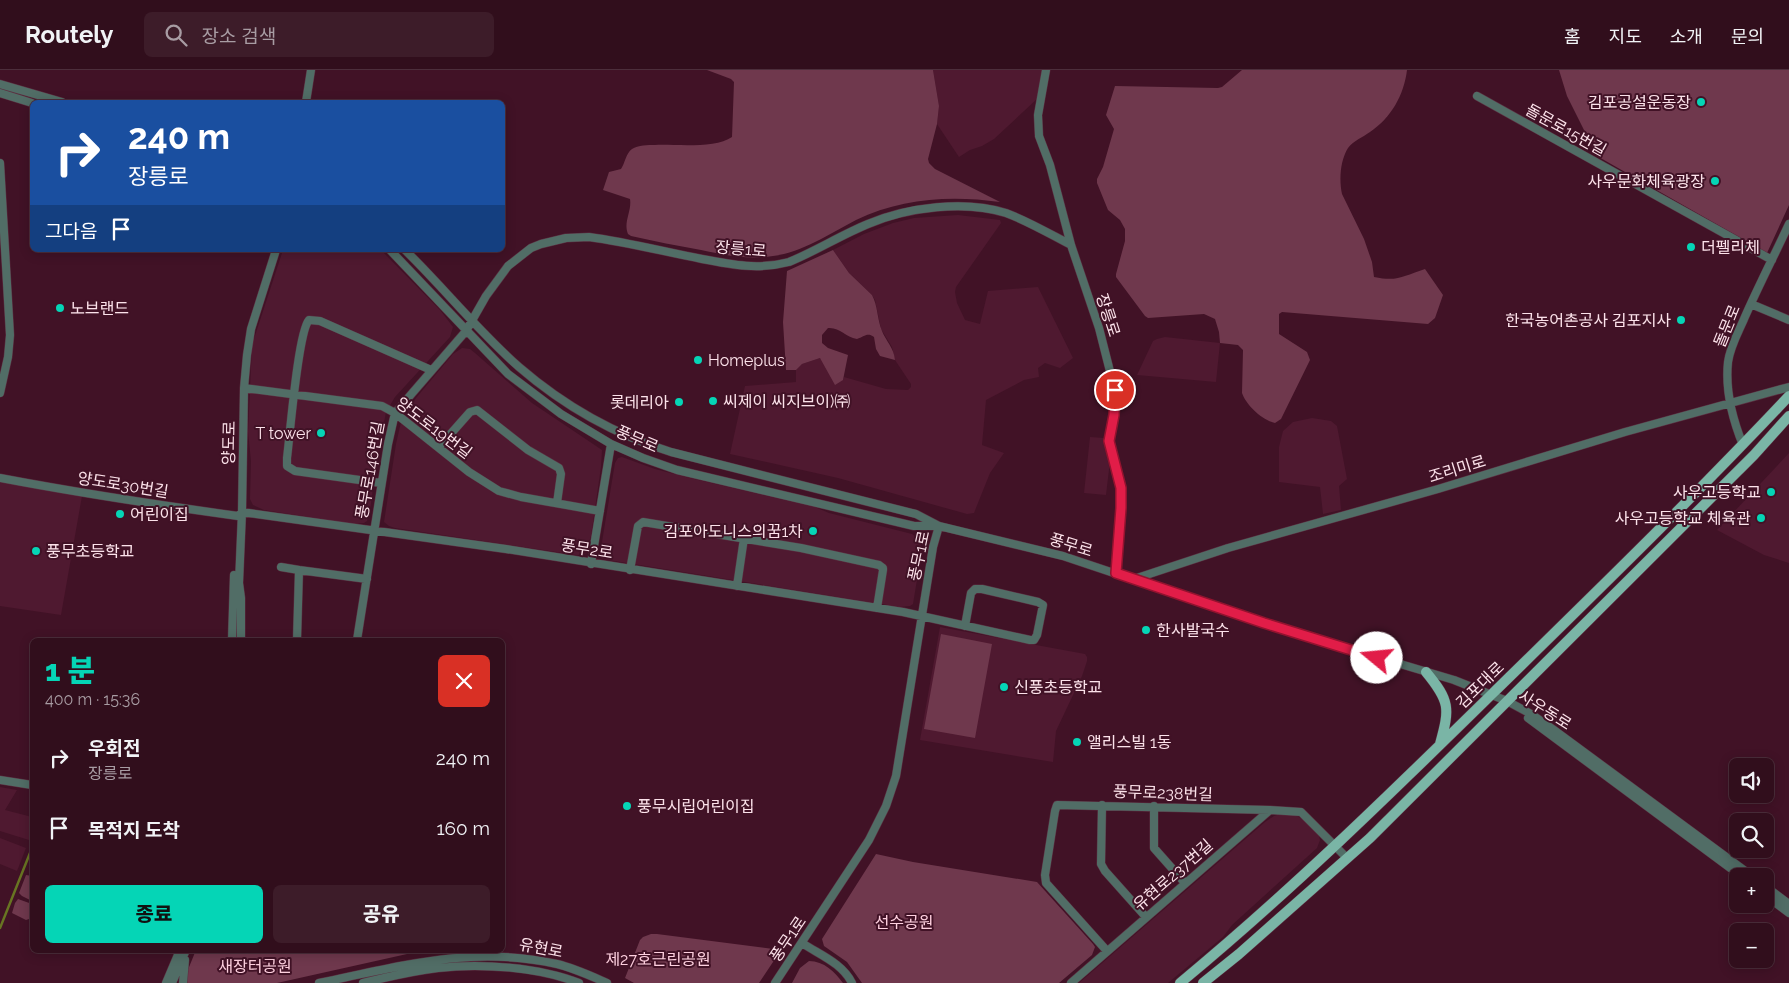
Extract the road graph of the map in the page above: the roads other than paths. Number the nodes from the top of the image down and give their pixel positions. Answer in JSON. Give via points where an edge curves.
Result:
{"nodes":[{"id":1,"x":311,"y":70,"type":"edge"},
{"id":2,"x":1046,"y":70,"type":"edge"},
{"id":3,"x":0,"y":88,"type":"edge"},
{"id":4,"x":1477,"y":96,"type":"dead end"},
{"id":5,"x":53,"y":100,"type":"edge"},
{"id":6,"x":306,"y":100,"type":"edge"},
{"id":7,"x":30,"y":102,"type":"edge"},
{"id":8,"x":0,"y":163,"type":"edge"},
{"id":9,"x":1789,"y":224,"type":"edge"},
{"id":10,"x":1071,"y":245,"type":"junction"},
{"id":11,"x":271,"y":252,"type":"edge"},
{"id":12,"x":275,"y":252,"type":"edge"},
{"id":13,"x":392,"y":252,"type":"edge"},
{"id":14,"x":407,"y":252,"type":"edge"},
{"id":15,"x":1772,"y":260,"type":"junction"},
{"id":16,"x":1750,"y":304,"type":"junction"},
{"id":17,"x":1788,"y":317,"type":"edge"},
{"id":18,"x":471,"y":320,"type":"junction"},
{"id":19,"x":466,"y":331,"type":"junction"},
{"id":20,"x":430,"y":370,"type":"junction"},
{"id":21,"x":1789,"y":387,"type":"edge"},
{"id":22,"x":244,"y":388,"type":"junction"},
{"id":23,"x":0,"y":393,"type":"edge"},
{"id":24,"x":295,"y":394,"type":"junction"},
{"id":25,"x":1789,"y":396,"type":"edge"},
{"id":26,"x":1729,"y":404,"type":"junction"},
{"id":27,"x":395,"y":413,"type":"junction"},
{"id":28,"x":1789,"y":416,"type":"edge"},
{"id":29,"x":1789,"y":423,"type":"edge"},
{"id":30,"x":611,"y":444,"type":"junction"},
{"id":31,"x":1743,"y":445,"type":"junction"},
{"id":32,"x":439,"y":447,"type":"junction"},
{"id":33,"x":1754,"y":455,"type":"junction"},
{"id":34,"x":0,"y":478,"type":"edge"},
{"id":35,"x":381,"y":483,"type":"junction"},
{"id":36,"x":557,"y":503,"type":"junction"},
{"id":37,"x":600,"y":510,"type":"junction"},
{"id":38,"x":240,"y":514,"type":"junction"},
{"id":39,"x":939,"y":526,"type":"junction"},
{"id":40,"x":374,"y":531,"type":"junction"},
{"id":41,"x":744,"y":538,"type":"junction"},
{"id":42,"x":591,"y":564,"type":"junction"},
{"id":43,"x":281,"y":567,"type":"dead end"},
{"id":44,"x":299,"y":570,"type":"junction"},
{"id":45,"x":630,"y":570,"type":"junction"},
{"id":46,"x":1116,"y":573,"type":"junction"},
{"id":47,"x":367,"y":579,"type":"junction"},
{"id":48,"x":1133,"y":579,"type":"junction"},
{"id":49,"x":737,"y":586,"type":"junction"},
{"id":50,"x":877,"y":608,"type":"junction"},
{"id":51,"x":924,"y":617,"type":"junction"},
{"id":52,"x":965,"y":626,"type":"junction"},
{"id":53,"x":232,"y":638,"type":"edge"},
{"id":54,"x":241,"y":638,"type":"edge"},
{"id":55,"x":297,"y":638,"type":"edge"},
{"id":56,"x":357,"y":638,"type":"edge"},
{"id":57,"x":1426,"y":672,"type":"junction"},
{"id":58,"x":1491,"y":695,"type":"junction"},
{"id":59,"x":1507,"y":701,"type":"junction"},
{"id":60,"x":1440,"y":745,"type":"junction"},
{"id":61,"x":0,"y":778,"type":"edge"},
{"id":62,"x":30,"y":783,"type":"edge"},
{"id":63,"x":1102,"y":805,"type":"junction"},
{"id":64,"x":1154,"y":806,"type":"junction"},
{"id":65,"x":1270,"y":810,"type":"junction"},
{"id":66,"x":1336,"y":846,"type":"junction"},
{"id":67,"x":1347,"y":858,"type":"junction"},
{"id":68,"x":1730,"y":868,"type":"edge"},
{"id":69,"x":1741,"y":868,"type":"edge"},
{"id":70,"x":1185,"y":883,"type":"junction"},
{"id":71,"x":1774,"y":893,"type":"edge"},
{"id":72,"x":1774,"y":902,"type":"edge"},
{"id":73,"x":1789,"y":904,"type":"edge"},
{"id":74,"x":1789,"y":913,"type":"edge"},
{"id":75,"x":1146,"y":917,"type":"junction"},
{"id":76,"x":804,"y":944,"type":"junction"},
{"id":77,"x":1107,"y":951,"type":"junction"},
{"id":78,"x":182,"y":953,"type":"edge"},
{"id":79,"x":183,"y":953,"type":"edge"},
{"id":80,"x":184,"y":953,"type":"edge"},
{"id":81,"x":166,"y":983,"type":"edge"},
{"id":82,"x":172,"y":983,"type":"edge"},
{"id":83,"x":183,"y":983,"type":"edge"},
{"id":84,"x":319,"y":983,"type":"edge"},
{"id":85,"x":362,"y":983,"type":"edge"},
{"id":86,"x":579,"y":983,"type":"edge"},
{"id":87,"x":607,"y":983,"type":"edge"},
{"id":88,"x":775,"y":983,"type":"edge"},
{"id":89,"x":780,"y":983,"type":"edge"},
{"id":90,"x":852,"y":983,"type":"edge"},
{"id":91,"x":1071,"y":983,"type":"edge"},
{"id":92,"x":1180,"y":983,"type":"edge"},
{"id":93,"x":1204,"y":983,"type":"edge"}],
"edges":[{"from":1,"to":6,"type":"street"},
{"from":2,"to":10,"type":"street","name":"장릉로","via":[[1038,115],[1038,136],[1050,164]]},
{"from":3,"to":5,"type":"street"},
{"from":3,"to":7,"type":"street"},
{"from":4,"to":15,"type":"street","name":"돌문로15번길"},
{"from":8,"to":23,"type":"street","via":[[10,335]]},
{"from":9,"to":15,"type":"street","name":"돌문로"},
{"from":10,"to":18,"type":"street","name":"장릉1로","via":[[1008,214],[956,207],[924,208],[882,218],[790,262],[760,267],[733,265],[602,238],[566,238],[531,248],[508,266]]},
{"from":10,"to":46,"type":"street","name":"장릉로","via":[[1099,328],[1115,390],[1109,441],[1121,488]]},
{"from":11,"to":38,"type":"street","name":"양도로","via":[[244,340],[240,387]]},
{"from":12,"to":22,"type":"street","name":"양도로","via":[[250,329]]},
{"from":13,"to":19,"type":"street","name":"풍무로"},
{"from":14,"to":18,"type":"street","name":"풍무로"},
{"from":15,"to":16,"type":"street","name":"돌문로"},
{"from":16,"to":17,"type":"street"},
{"from":16,"to":26,"type":"street","name":"돌문로","via":[[1730,353]]},
{"from":18,"to":19,"type":"street","name":"장릉1로"},
{"from":18,"to":39,"type":"street","name":"풍무로","via":[[541,385],[588,415],[642,443],[916,514]]},
{"from":19,"to":20,"type":"street","name":"풍무로146번길"},
{"from":19,"to":30,"type":"street","name":"풍무로","via":[[528,390]]},
{"from":20,"to":24,"type":"street","via":[[312,319],[307,322],[303,334]]},
{"from":20,"to":27,"type":"street","name":"풍무로146번길"},
{"from":21,"to":26,"type":"street","name":"조리미로"},
{"from":22,"to":24,"type":"street","name":"양도로19번길"},
{"from":22,"to":38,"type":"street","name":"양도로"},
{"from":24,"to":27,"type":"street","name":"양도로19번길","via":[[377,405]]},
{"from":24,"to":35,"type":"street","via":[[287,458],[289,468]]},
{"from":25,"to":31,"type":"main road","name":"김포대로"},
{"from":26,"to":31,"type":"street","name":"돌문로"},
{"from":26,"to":48,"type":"street","name":"조리미로","via":[[1228,548]]},
{"from":27,"to":32,"type":"street","name":"양도로19번길"},
{"from":27,"to":35,"type":"street","name":"풍무로146번길"},
{"from":28,"to":33,"type":"main road","name":"김포대로"},
{"from":29,"to":33,"type":"main road"},
{"from":30,"to":37,"type":"street"},
{"from":30,"to":39,"type":"street","name":"풍무로","via":[[690,473],[914,526]]},
{"from":31,"to":58,"type":"main road","name":"김포대로"},
{"from":32,"to":36,"type":"street","name":"양도로19번길","via":[[499,491]]},
{"from":32,"to":36,"type":"street","via":[[470,412],[477,410],[528,450],[559,468]]},
{"from":33,"to":59,"type":"main road","name":"김포대로"},
{"from":34,"to":38,"type":"street","name":"양도로30번길","via":[[99,496]]},
{"from":35,"to":40,"type":"street","name":"풍무로146번길"},
{"from":36,"to":37,"type":"street","name":"양도로19번길"},
{"from":37,"to":42,"type":"street"},
{"from":38,"to":40,"type":"street","name":"풍무2로"},
{"from":38,"to":53,"type":"street","name":"양도로"},
{"from":38,"to":54,"type":"street","name":"양도로"},
{"from":39,"to":46,"type":"street","name":"풍무로","via":[[1041,550]]},
{"from":39,"to":51,"type":"street","name":"풍무1로"},
{"from":40,"to":42,"type":"street","name":"풍무2로"},
{"from":40,"to":47,"type":"street","name":"풍무로146번길"},
{"from":41,"to":45,"type":"street","via":[[641,522]]},
{"from":41,"to":49,"type":"street"},
{"from":41,"to":50,"type":"street","via":[[882,566]]},
{"from":42,"to":45,"type":"street","name":"풍무2로"},
{"from":43,"to":44,"type":"street"},
{"from":44,"to":47,"type":"street"},
{"from":44,"to":55,"type":"street"},
{"from":45,"to":49,"type":"street","name":"풍무2로"},
{"from":46,"to":48,"type":"street","name":"풍무로"},
{"from":47,"to":56,"type":"street","name":"풍무로146번길"},
{"from":48,"to":57,"type":"street","name":"풍무로"},
{"from":49,"to":50,"type":"street","name":"풍무2로"},
{"from":50,"to":51,"type":"street","name":"풍무2로"},
{"from":51,"to":52,"type":"street","name":"풍무2로"},
{"from":51,"to":76,"type":"street","name":"풍무1로","via":[[904,753],[890,807],[867,850]]},
{"from":52,"to":52,"type":"street","name":"풍무2로","via":[[1034,640],[1042,605],[975,589],[971,594]]},
{"from":57,"to":58,"type":"street","name":"풍무로"},
{"from":57,"to":60,"type":"main road","via":[[1439,687],[1446,703],[1446,724]]},
{"from":58,"to":59,"type":"street","name":"풍무로"},
{"from":58,"to":60,"type":"main road","name":"김포대로"},
{"from":59,"to":67,"type":"main road","name":"김포대로"},
{"from":59,"to":68,"type":"street","name":"사우동로"},
{"from":59,"to":69,"type":"street","name":"사우동로","via":[[1554,730]]},
{"from":60,"to":66,"type":"main road","name":"김포대로"},
{"from":61,"to":62,"type":"street"},
{"from":63,"to":64,"type":"street","name":"풍무로238번길"},
{"from":63,"to":75,"type":"street","via":[[1100,852],[1103,868]]},
{"from":63,"to":77,"type":"street","name":"풍무로238번길","via":[[1056,806],[1045,875],[1046,883]]},
{"from":64,"to":65,"type":"street","name":"풍무로238번길"},
{"from":64,"to":70,"type":"street","via":[[1154,848]]},
{"from":65,"to":66,"type":"street","via":[[1302,812]]},
{"from":65,"to":70,"type":"street","name":"유현로237번길"},
{"from":66,"to":67,"type":"street"},
{"from":66,"to":92,"type":"main road","name":"김포대로"},
{"from":67,"to":93,"type":"main road","name":"김포대로"},
{"from":70,"to":75,"type":"street","name":"유현로237번길"},
{"from":71,"to":73,"type":"street"},
{"from":72,"to":74,"type":"street"},
{"from":75,"to":77,"type":"street","name":"유현로237번길"},
{"from":76,"to":88,"type":"street","name":"풍무1로"},
{"from":76,"to":89,"type":"street","name":"풍무1로"},
{"from":76,"to":90,"type":"street","via":[[838,965]]},
{"from":77,"to":91,"type":"street","name":"유현로237번길"},
{"from":78,"to":81,"type":"street"},
{"from":79,"to":82,"type":"street"},
{"from":80,"to":83,"type":"street"},
{"from":84,"to":87,"type":"street","name":"유현로","via":[[434,960],[485,955],[558,964]]},
{"from":85,"to":86,"type":"street","name":"유현로","via":[[459,967],[526,970]]}]}
